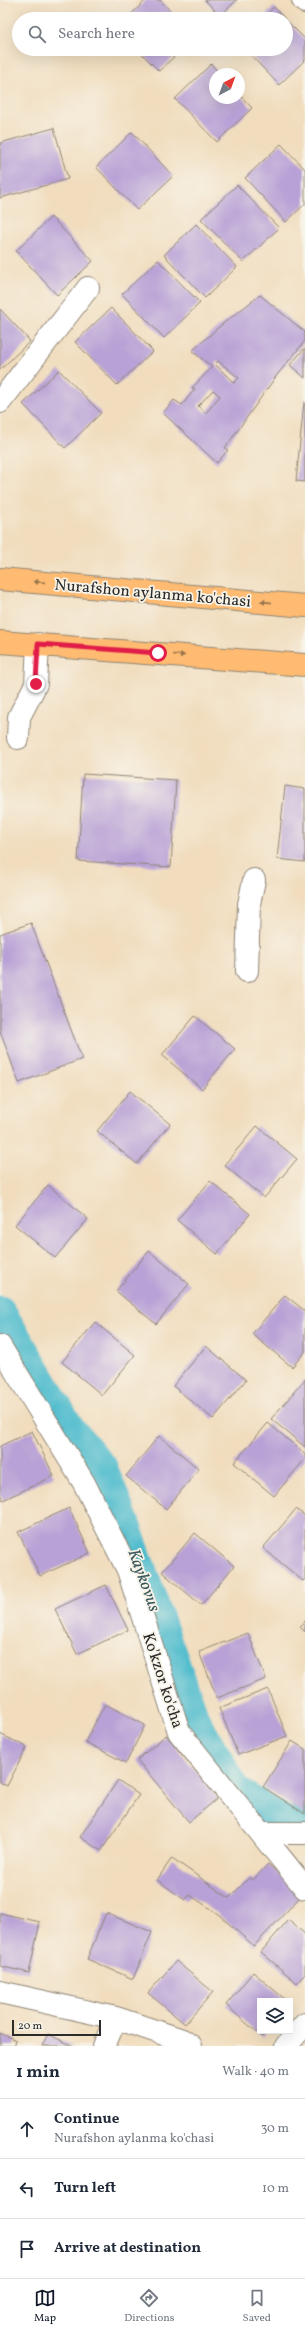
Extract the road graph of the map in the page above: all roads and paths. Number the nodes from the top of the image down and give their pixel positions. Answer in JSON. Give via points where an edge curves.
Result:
{"nodes":[{"id":1,"x":303,"y":0,"type":"edge"},
{"id":2,"x":305,"y":2,"type":"edge"},
{"id":3,"x":88,"y":288,"type":"dead end"},
{"id":4,"x":0,"y":402,"type":"edge"},
{"id":5,"x":0,"y":579,"type":"edge"},
{"id":6,"x":305,"y":606,"type":"edge"},
{"id":7,"x":0,"y":642,"type":"edge"},
{"id":8,"x":38,"y":644,"type":"junction"},
{"id":9,"x":305,"y":665,"type":"edge"},
{"id":10,"x":18,"y":738,"type":"dead end"},
{"id":11,"x":254,"y":880,"type":"dead end"},
{"id":12,"x":247,"y":971,"type":"dead end"},
{"id":13,"x":0,"y":1346,"type":"edge"},
{"id":14,"x":261,"y":1833,"type":"junction"},
{"id":15,"x":305,"y":1833,"type":"edge"},
{"id":16,"x":305,"y":1888,"type":"edge"},
{"id":17,"x":0,"y":1992,"type":"edge"},
{"id":18,"x":116,"y":2018,"type":"junction"},
{"id":19,"x":305,"y":2024,"type":"edge"},
{"id":20,"x":104,"y":2046,"type":"edge"},
{"id":21,"x":191,"y":2046,"type":"edge"},
{"id":22,"x":286,"y":2046,"type":"edge"}],
"edges":[{"from":1,"to":2,"type":"street"},
{"from":3,"to":4,"type":"street"},
{"from":6,"to":5,"type":"main road","name":"Nurafshon aylanma ko'chasi","one_way":true},
{"from":7,"to":8,"type":"main road"},
{"from":8,"to":9,"type":"main road","one_way":true},
{"from":8,"to":10,"type":"street","via":[[36,684],[18,716]]},
{"from":11,"to":12,"type":"street","via":[[249,904]]},
{"from":13,"to":14,"type":"street","name":"Ko'kzor ko'cha","via":[[84,1483],[128,1570],[179,1732]]},
{"from":14,"to":15,"type":"street"},
{"from":14,"to":16,"type":"street","name":"Ko'kzor ko'cha"},
{"from":17,"to":18,"type":"street"},
{"from":18,"to":20,"type":"street"},
{"from":18,"to":21,"type":"street","via":[[182,2040]]},
{"from":19,"to":22,"type":"street"}]}
